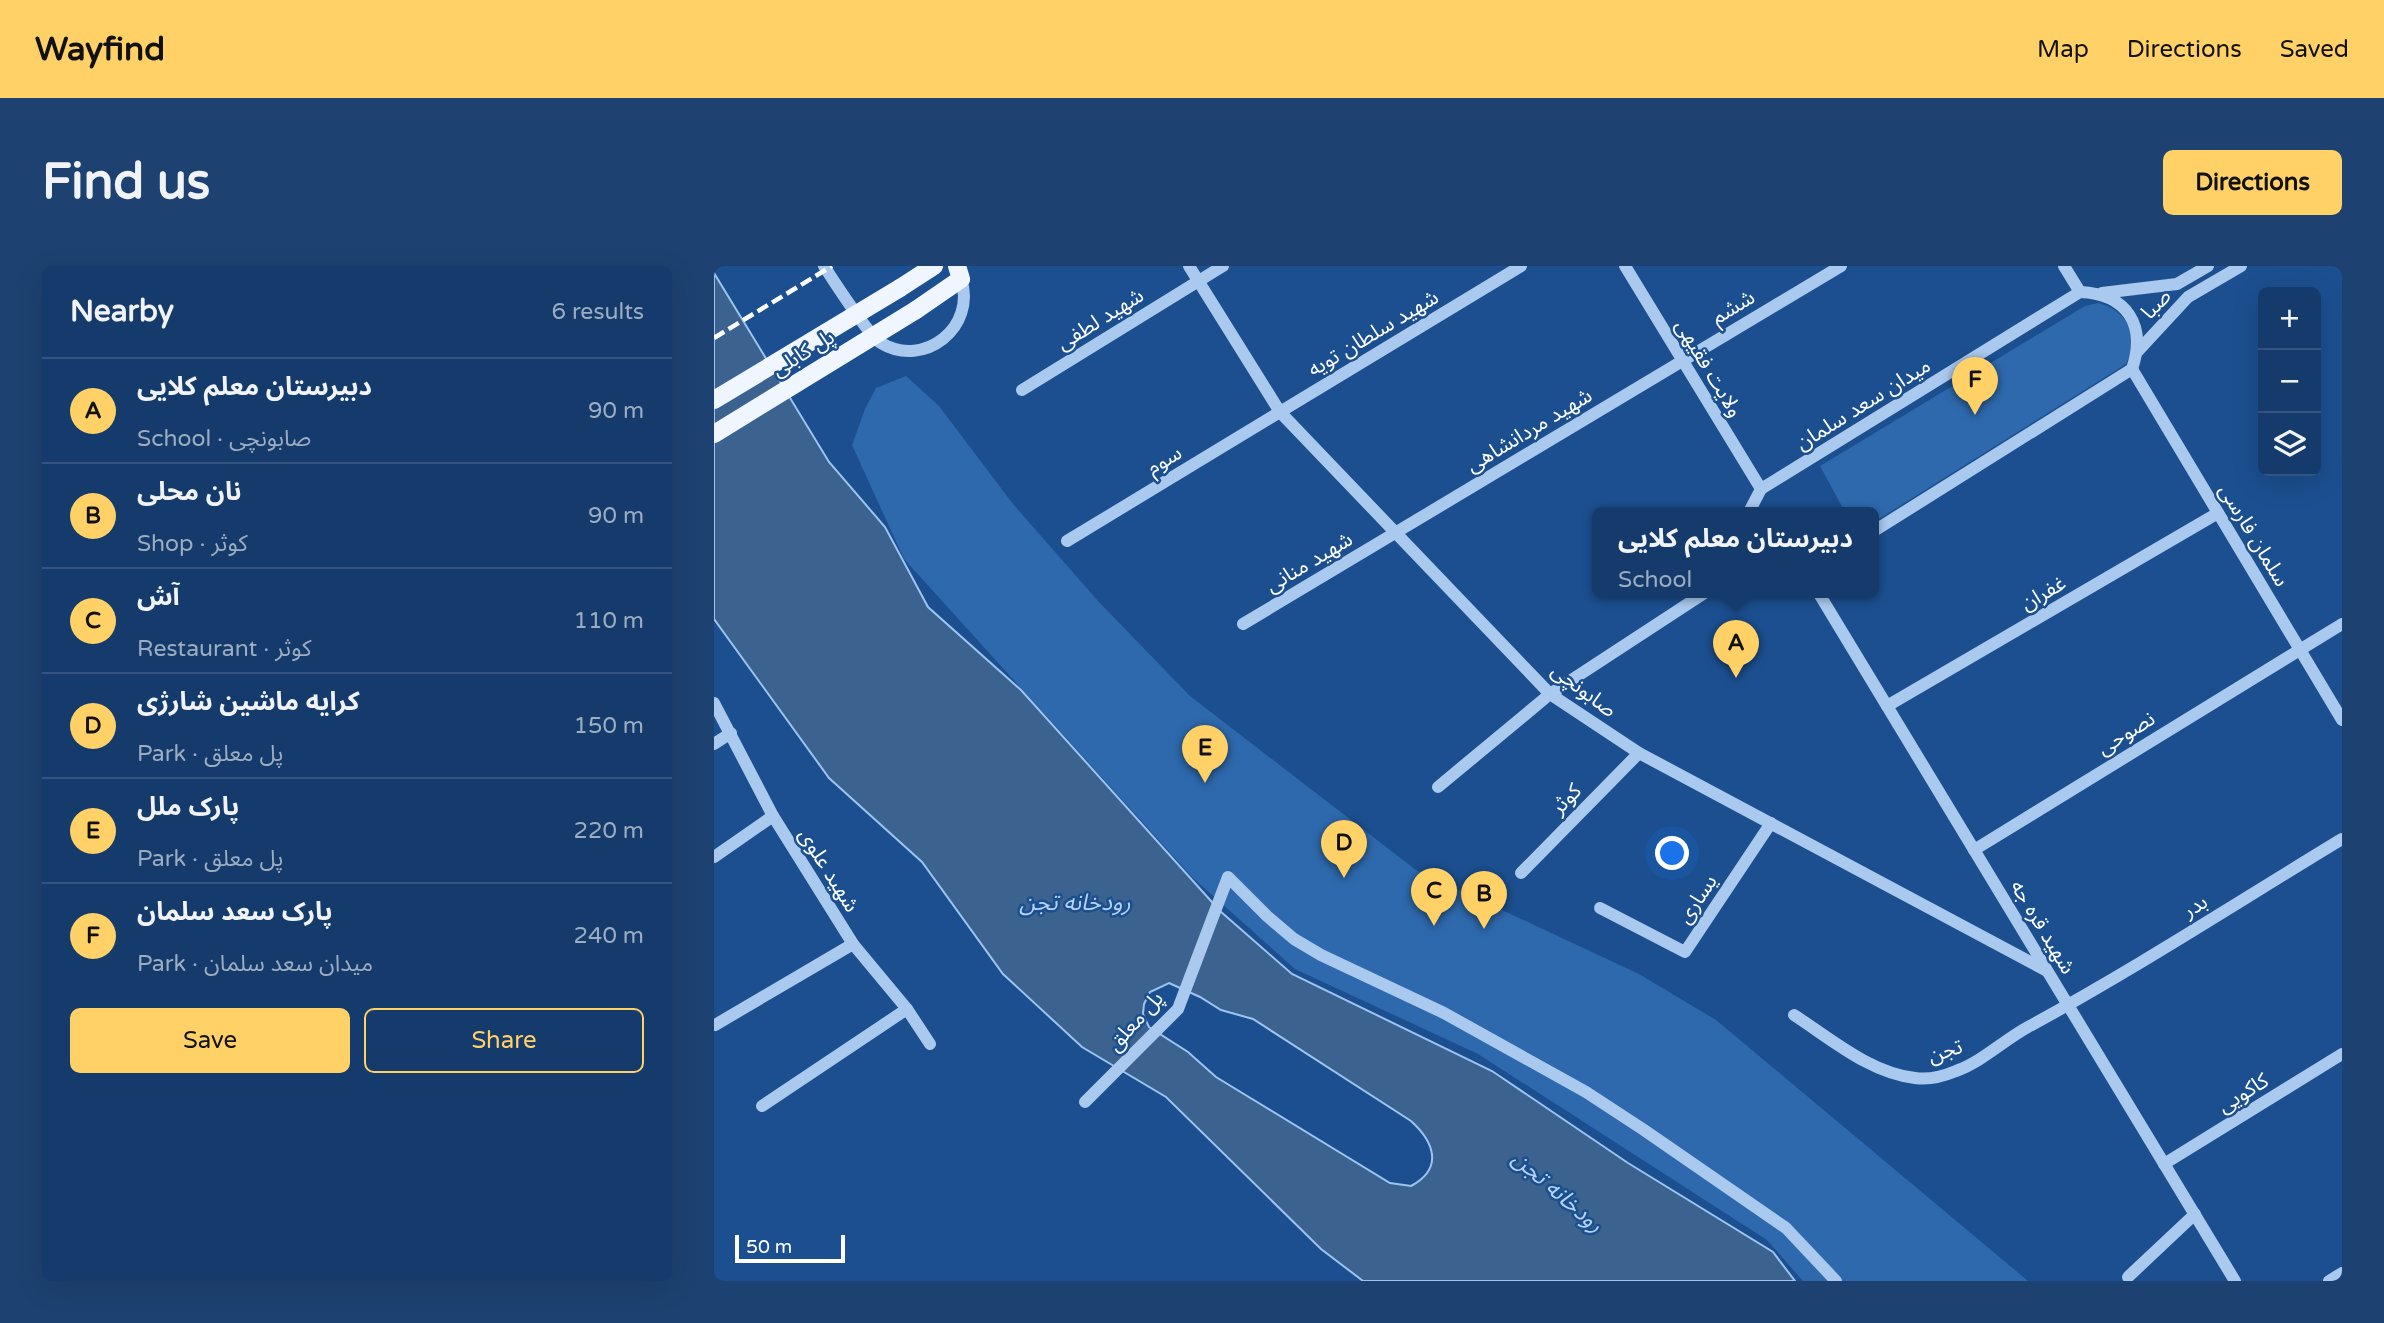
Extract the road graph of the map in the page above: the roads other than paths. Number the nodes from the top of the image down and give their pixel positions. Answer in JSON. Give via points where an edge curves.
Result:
{"nodes":[{"id":1,"x":824,"y":266,"type":"edge"},
{"id":2,"x":934,"y":266,"type":"edge"},
{"id":3,"x":1189,"y":266,"type":"edge"},
{"id":4,"x":1223,"y":266,"type":"edge"},
{"id":5,"x":1521,"y":266,"type":"edge"},
{"id":6,"x":1625,"y":266,"type":"edge"},
{"id":7,"x":1841,"y":266,"type":"edge"},
{"id":8,"x":2064,"y":266,"type":"edge"},
{"id":9,"x":2208,"y":266,"type":"edge"},
{"id":10,"x":2241,"y":266,"type":"edge"},
{"id":11,"x":959,"y":273,"type":"edge"},
{"id":12,"x":1198,"y":281,"type":"junction"},
{"id":13,"x":2080,"y":292,"type":"junction"},
{"id":14,"x":2099,"y":293,"type":"junction"},
{"id":15,"x":2138,"y":351,"type":"junction"},
{"id":16,"x":1682,"y":360,"type":"junction"},
{"id":17,"x":2132,"y":369,"type":"junction"},
{"id":18,"x":1022,"y":390,"type":"dead end"},
{"id":19,"x":714,"y":400,"type":"edge"},
{"id":20,"x":1280,"y":412,"type":"junction"},
{"id":21,"x":714,"y":434,"type":"edge"},
{"id":22,"x":1760,"y":489,"type":"junction"},
{"id":23,"x":1751,"y":507,"type":"edge"},
{"id":24,"x":2218,"y":513,"type":"junction"},
{"id":25,"x":1879,"y":528,"type":"edge"},
{"id":26,"x":1395,"y":532,"type":"junction"},
{"id":27,"x":1067,"y":541,"type":"dead end"},
{"id":28,"x":1697,"y":598,"type":"edge"},
{"id":29,"x":1822,"y":598,"type":"edge"},
{"id":30,"x":1242,"y":624,"type":"dead end"},
{"id":31,"x":2342,"y":624,"type":"edge"},
{"id":32,"x":2299,"y":648,"type":"junction"},
{"id":33,"x":1550,"y":694,"type":"junction"},
{"id":34,"x":714,"y":704,"type":"edge"},
{"id":35,"x":1887,"y":706,"type":"junction"},
{"id":36,"x":2342,"y":720,"type":"edge"},
{"id":37,"x":731,"y":733,"type":"junction"},
{"id":38,"x":714,"y":744,"type":"edge"},
{"id":39,"x":1639,"y":753,"type":"junction"},
{"id":40,"x":1438,"y":787,"type":"dead end"},
{"id":41,"x":773,"y":816,"type":"junction"},
{"id":42,"x":1771,"y":823,"type":"junction"},
{"id":43,"x":2342,"y":839,"type":"edge"},
{"id":44,"x":1974,"y":850,"type":"junction"},
{"id":45,"x":714,"y":857,"type":"edge"},
{"id":46,"x":1521,"y":873,"type":"dead end"},
{"id":47,"x":1600,"y":908,"type":"dead end"},
{"id":48,"x":853,"y":944,"type":"junction"},
{"id":49,"x":2047,"y":971,"type":"junction"},
{"id":50,"x":2068,"y":1005,"type":"junction"},
{"id":51,"x":907,"y":1009,"type":"junction"},
{"id":52,"x":1794,"y":1015,"type":"dead end"},
{"id":53,"x":715,"y":1025,"type":"edge"},
{"id":54,"x":930,"y":1044,"type":"dead end"},
{"id":55,"x":2342,"y":1054,"type":"edge"},
{"id":56,"x":1085,"y":1102,"type":"dead end"},
{"id":57,"x":762,"y":1106,"type":"dead end"},
{"id":58,"x":2164,"y":1164,"type":"junction"},
{"id":59,"x":2195,"y":1214,"type":"junction"},
{"id":60,"x":2342,"y":1273,"type":"edge"},
{"id":61,"x":2128,"y":1277,"type":"dead end"},
{"id":62,"x":1836,"y":1281,"type":"edge"},
{"id":63,"x":2235,"y":1281,"type":"edge"},
{"id":64,"x":2329,"y":1281,"type":"edge"}],
"edges":[{"from":1,"to":11,"type":"street","via":[[877,342],[907,352],[931,347],[960,320],[964,288]]},
{"from":2,"to":19,"type":"main road","name":"پل کابلی","bridge":true},
{"from":3,"to":12,"type":"street","name":"صابونچی"},
{"from":4,"to":12,"type":"street","name":"شهید لطفی"},
{"from":5,"to":20,"type":"street","name":"شهید سلطان تویه"},
{"from":6,"to":16,"type":"street","name":"ولایت فقیهی"},
{"from":7,"to":16,"type":"street","name":"ششم"},
{"from":8,"to":13,"type":"street"},
{"from":9,"to":14,"type":"street","name":"صبا","via":[[2177,284]]},
{"from":10,"to":15,"type":"street","name":"صبا","via":[[2188,297]]},
{"from":11,"to":21,"type":"main road","name":"پل کابلی","bridge":true,"via":[[916,310]]},
{"from":12,"to":18,"type":"street","name":"شهید لطفی"},
{"from":12,"to":20,"type":"street","name":"صابونچی"},
{"from":13,"to":14,"type":"street"},
{"from":13,"to":22,"type":"street","name":"میدان سعد سلمان"},
{"from":14,"to":15,"type":"street","via":[[2130,314]]},
{"from":15,"to":17,"type":"street"},
{"from":16,"to":22,"type":"street","name":"ولایت فقیهی"},
{"from":16,"to":26,"type":"street","name":"شهید مردانشاهی"},
{"from":17,"to":24,"type":"street","name":"سلمان فارسی"},
{"from":17,"to":25,"type":"street"},
{"from":20,"to":26,"type":"street","name":"صابونچی"},
{"from":20,"to":27,"type":"street","name":"سوم"},
{"from":22,"to":23,"type":"street"},
{"from":24,"to":32,"type":"street","name":"سلمان فارسی"},
{"from":24,"to":35,"type":"street","name":"غفران"},
{"from":26,"to":30,"type":"street","name":"شهید منانی"},
{"from":26,"to":33,"type":"street","name":"صابونچی"},
{"from":28,"to":33,"type":"street"},
{"from":29,"to":35,"type":"street","name":"شهید قره جه"},
{"from":31,"to":32,"type":"street","name":"نصوحی"},
{"from":32,"to":36,"type":"street","name":"سلمان فارسی"},
{"from":32,"to":44,"type":"street","name":"نصوحی"},
{"from":33,"to":39,"type":"street","name":"صابونچی"},
{"from":33,"to":40,"type":"street"},
{"from":34,"to":37,"type":"street","name":"شهید علوی"},
{"from":35,"to":44,"type":"street","name":"شهید قره جه"},
{"from":37,"to":38,"type":"street"},
{"from":37,"to":41,"type":"street","name":"شهید علوی"},
{"from":39,"to":42,"type":"street","name":"صابونچی"},
{"from":39,"to":46,"type":"street","name":"کوثر"},
{"from":41,"to":45,"type":"street"},
{"from":41,"to":48,"type":"street","name":"شهید علوی"},
{"from":42,"to":47,"type":"street","name":"یساری","via":[[1685,952]]},
{"from":42,"to":49,"type":"street","name":"صابونچی"},
{"from":43,"to":50,"type":"street","name":"بدر"},
{"from":44,"to":49,"type":"street","name":"شهید قره جه"},
{"from":48,"to":51,"type":"street","name":"شهید علوی"},
{"from":48,"to":53,"type":"street"},
{"from":49,"to":50,"type":"street","name":"شهید قره جه"},
{"from":50,"to":52,"type":"street","name":"تجن","via":[[1957,1071],[1915,1078],[1879,1069]]},
{"from":50,"to":58,"type":"street","name":"شهید قره جه"},
{"from":51,"to":54,"type":"street","name":"شهید علوی"},
{"from":51,"to":57,"type":"street"},
{"from":55,"to":58,"type":"street","name":"کاکویی"},
{"from":56,"to":62,"type":"street","name":"پل معلق","via":[[1178,1009],[1228,877],[1303,944],[1444,1013],[1586,1092],[1644,1130],[1786,1228]]},
{"from":58,"to":59,"type":"street","name":"شهید قره جه"},
{"from":59,"to":61,"type":"street"},
{"from":59,"to":63,"type":"street","name":"شهید قره جه"},
{"from":60,"to":64,"type":"street"}]}
